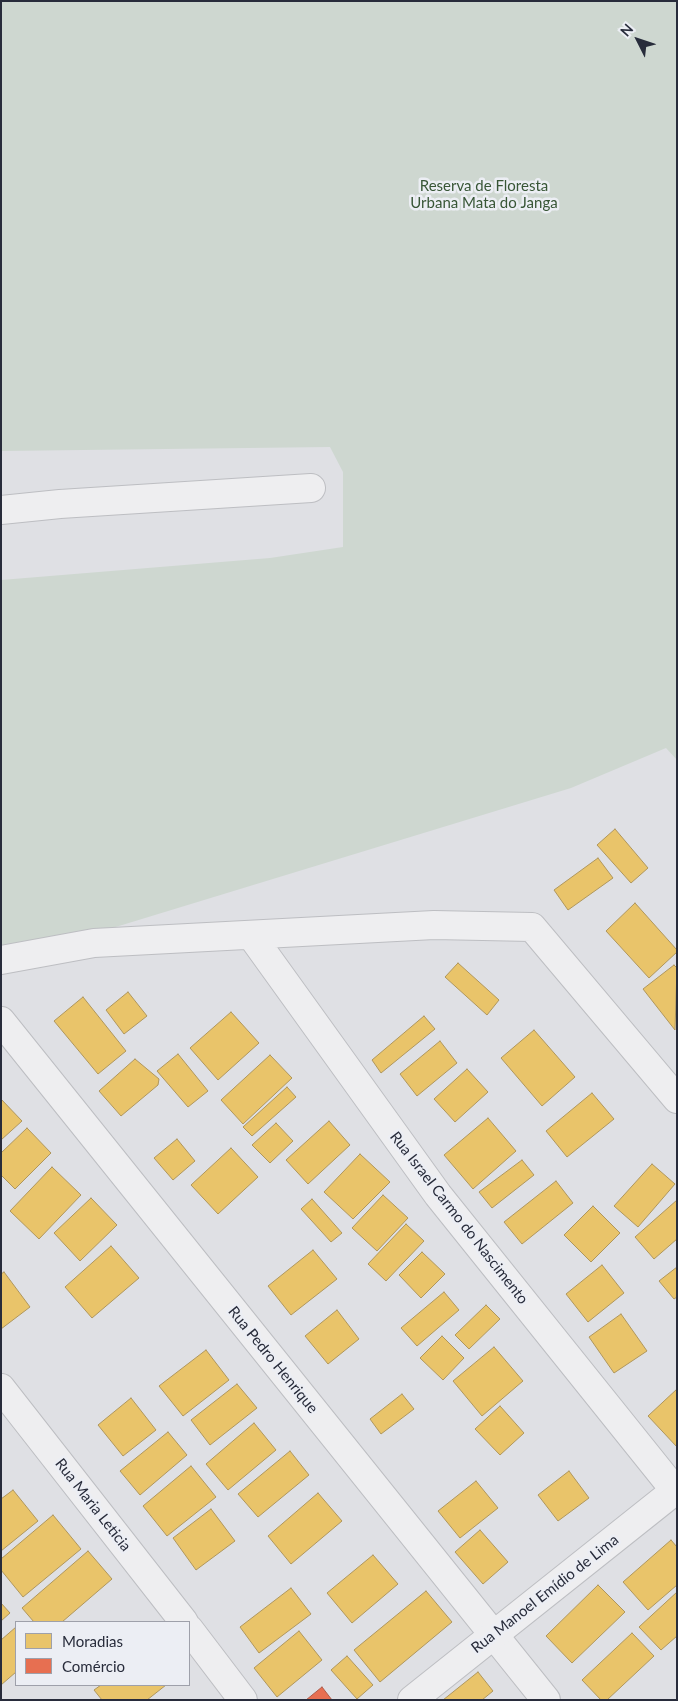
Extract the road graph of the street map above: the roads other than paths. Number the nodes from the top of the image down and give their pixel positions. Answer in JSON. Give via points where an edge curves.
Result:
{"nodes":[{"id":1,"x":311,"y":488,"type":"dead end"},
{"id":2,"x":1,"y":510,"type":"edge"},
{"id":3,"x":251,"y":935,"type":"junction"},
{"id":4,"x":1,"y":960,"type":"edge"},
{"id":5,"x":1,"y":1020,"type":"edge"},
{"id":6,"x":677,"y":1099,"type":"edge"},
{"id":7,"x":1,"y":1388,"type":"edge"},
{"id":8,"x":676,"y":1491,"type":"edge"},
{"id":9,"x":183,"y":1621,"type":"edge"},
{"id":10,"x":190,"y":1630,"type":"edge"},
{"id":11,"x":493,"y":1635,"type":"junction"},
{"id":12,"x":243,"y":1700,"type":"edge"},
{"id":13,"x":412,"y":1700,"type":"edge"},
{"id":14,"x":546,"y":1700,"type":"edge"}],
"edges":[{"from":1,"to":2,"type":"street"},
{"from":3,"to":4,"type":"street","via":[[94,943]]},
{"from":3,"to":6,"type":"street","via":[[434,925],[532,927]]},
{"from":3,"to":8,"type":"street","name":"Rua Israel Carmo do Nascimento","via":[[438,1195]]},
{"from":5,"to":11,"type":"street","name":"Rua Pedro Henrique"},
{"from":7,"to":9,"type":"street","name":"Rua Maria Leticia"},
{"from":8,"to":11,"type":"street","name":"Rua Manoel Emídio de Lima"},
{"from":10,"to":12,"type":"street"},
{"from":11,"to":13,"type":"street","name":"Rua Manoel Emídio de Lima"},
{"from":11,"to":14,"type":"street","name":"Rua Pedro Henrique"}]}
